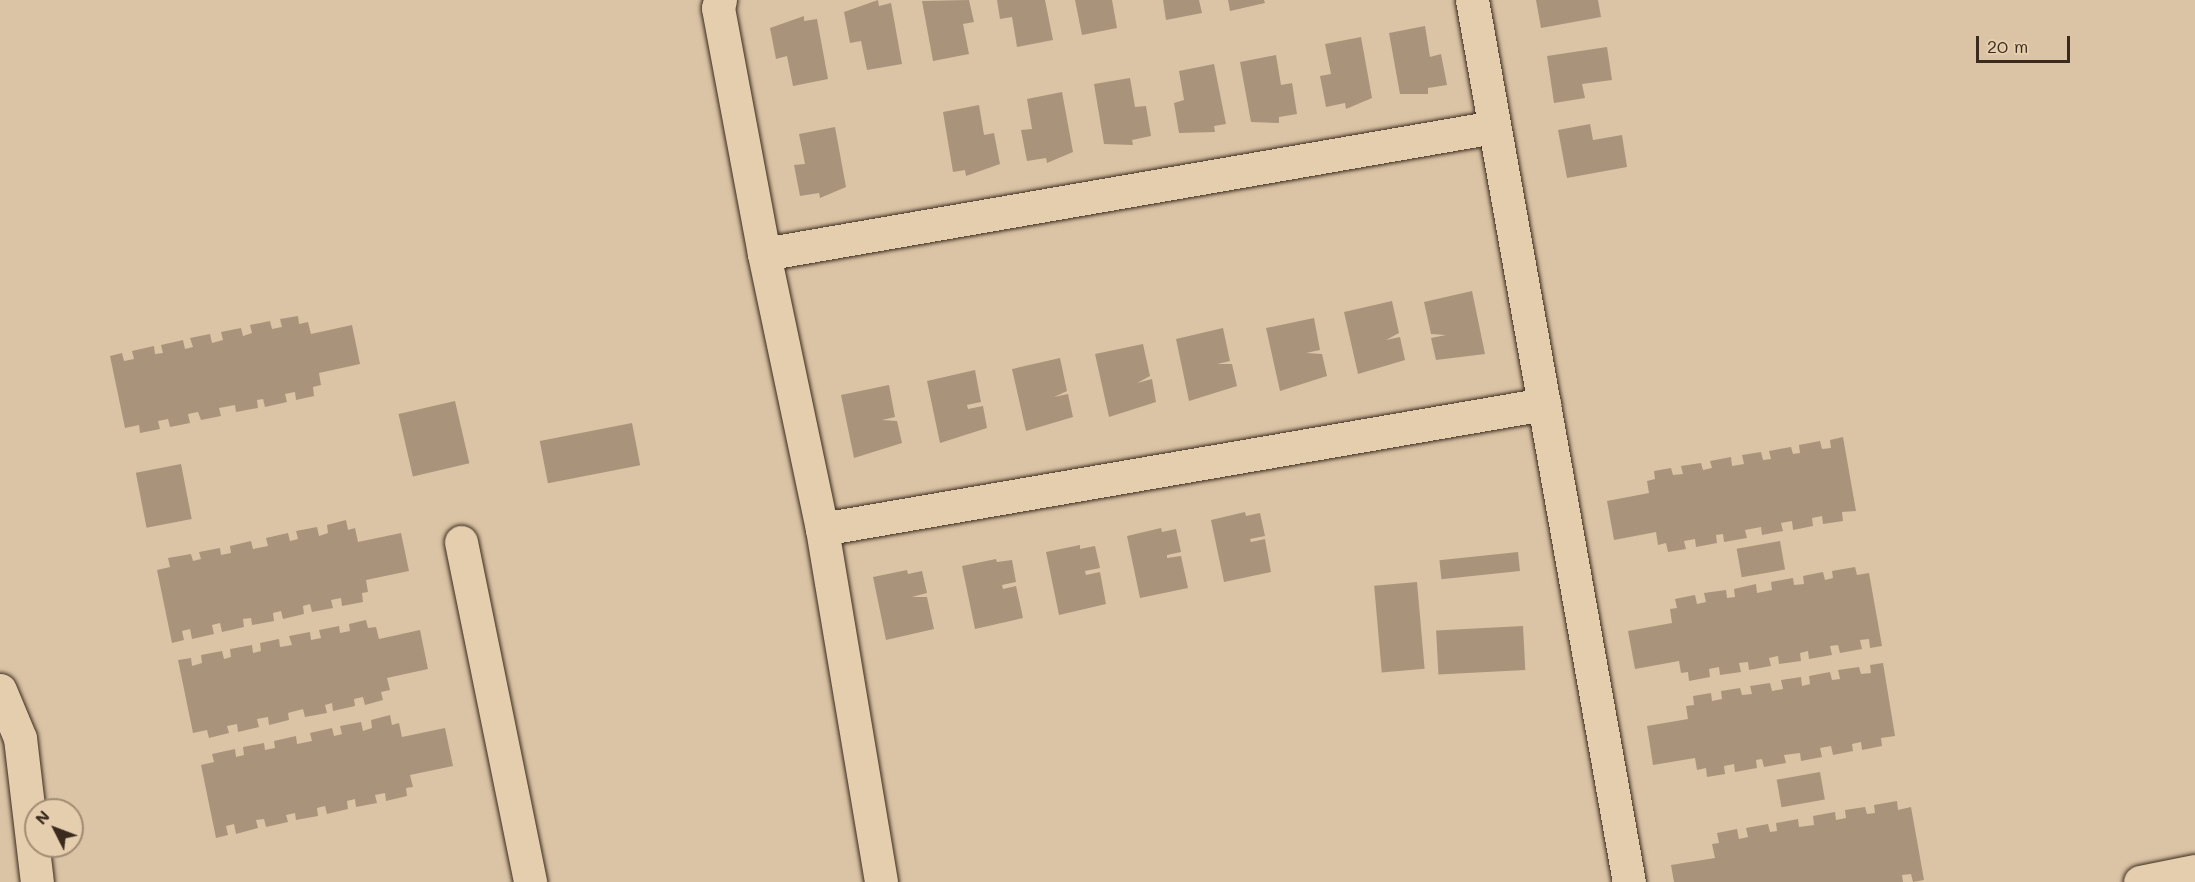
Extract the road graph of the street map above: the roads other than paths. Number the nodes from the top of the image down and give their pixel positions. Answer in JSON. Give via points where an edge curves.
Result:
{"nodes":[{"id":1,"x":720,"y":0,"type":"edge"},
{"id":2,"x":1473,"y":0,"type":"edge"},
{"id":3,"x":1494,"y":127,"type":"junction"},
{"id":4,"x":764,"y":254,"type":"junction"},
{"id":5,"x":1544,"y":404,"type":"junction"},
{"id":6,"x":822,"y":529,"type":"junction"},
{"id":7,"x":461,"y":542,"type":"dead end"},
{"id":8,"x":0,"y":690,"type":"edge"},
{"id":9,"x":2195,"y":871,"type":"edge"},
{"id":10,"x":37,"y":882,"type":"edge"},
{"id":11,"x":530,"y":882,"type":"edge"},
{"id":12,"x":880,"y":882,"type":"edge"},
{"id":13,"x":1629,"y":882,"type":"edge"},
{"id":14,"x":2140,"y":882,"type":"edge"}],
"edges":[{"from":1,"to":4,"type":"street","via":[[718,9]]},
{"from":2,"to":3,"type":"street"},
{"from":3,"to":4,"type":"street"},
{"from":3,"to":5,"type":"street"},
{"from":4,"to":6,"type":"street"},
{"from":5,"to":6,"type":"street"},
{"from":5,"to":13,"type":"street"},
{"from":6,"to":12,"type":"street"},
{"from":7,"to":11,"type":"street"},
{"from":8,"to":10,"type":"street","via":[[20,738]]},
{"from":9,"to":14,"type":"street"}]}
